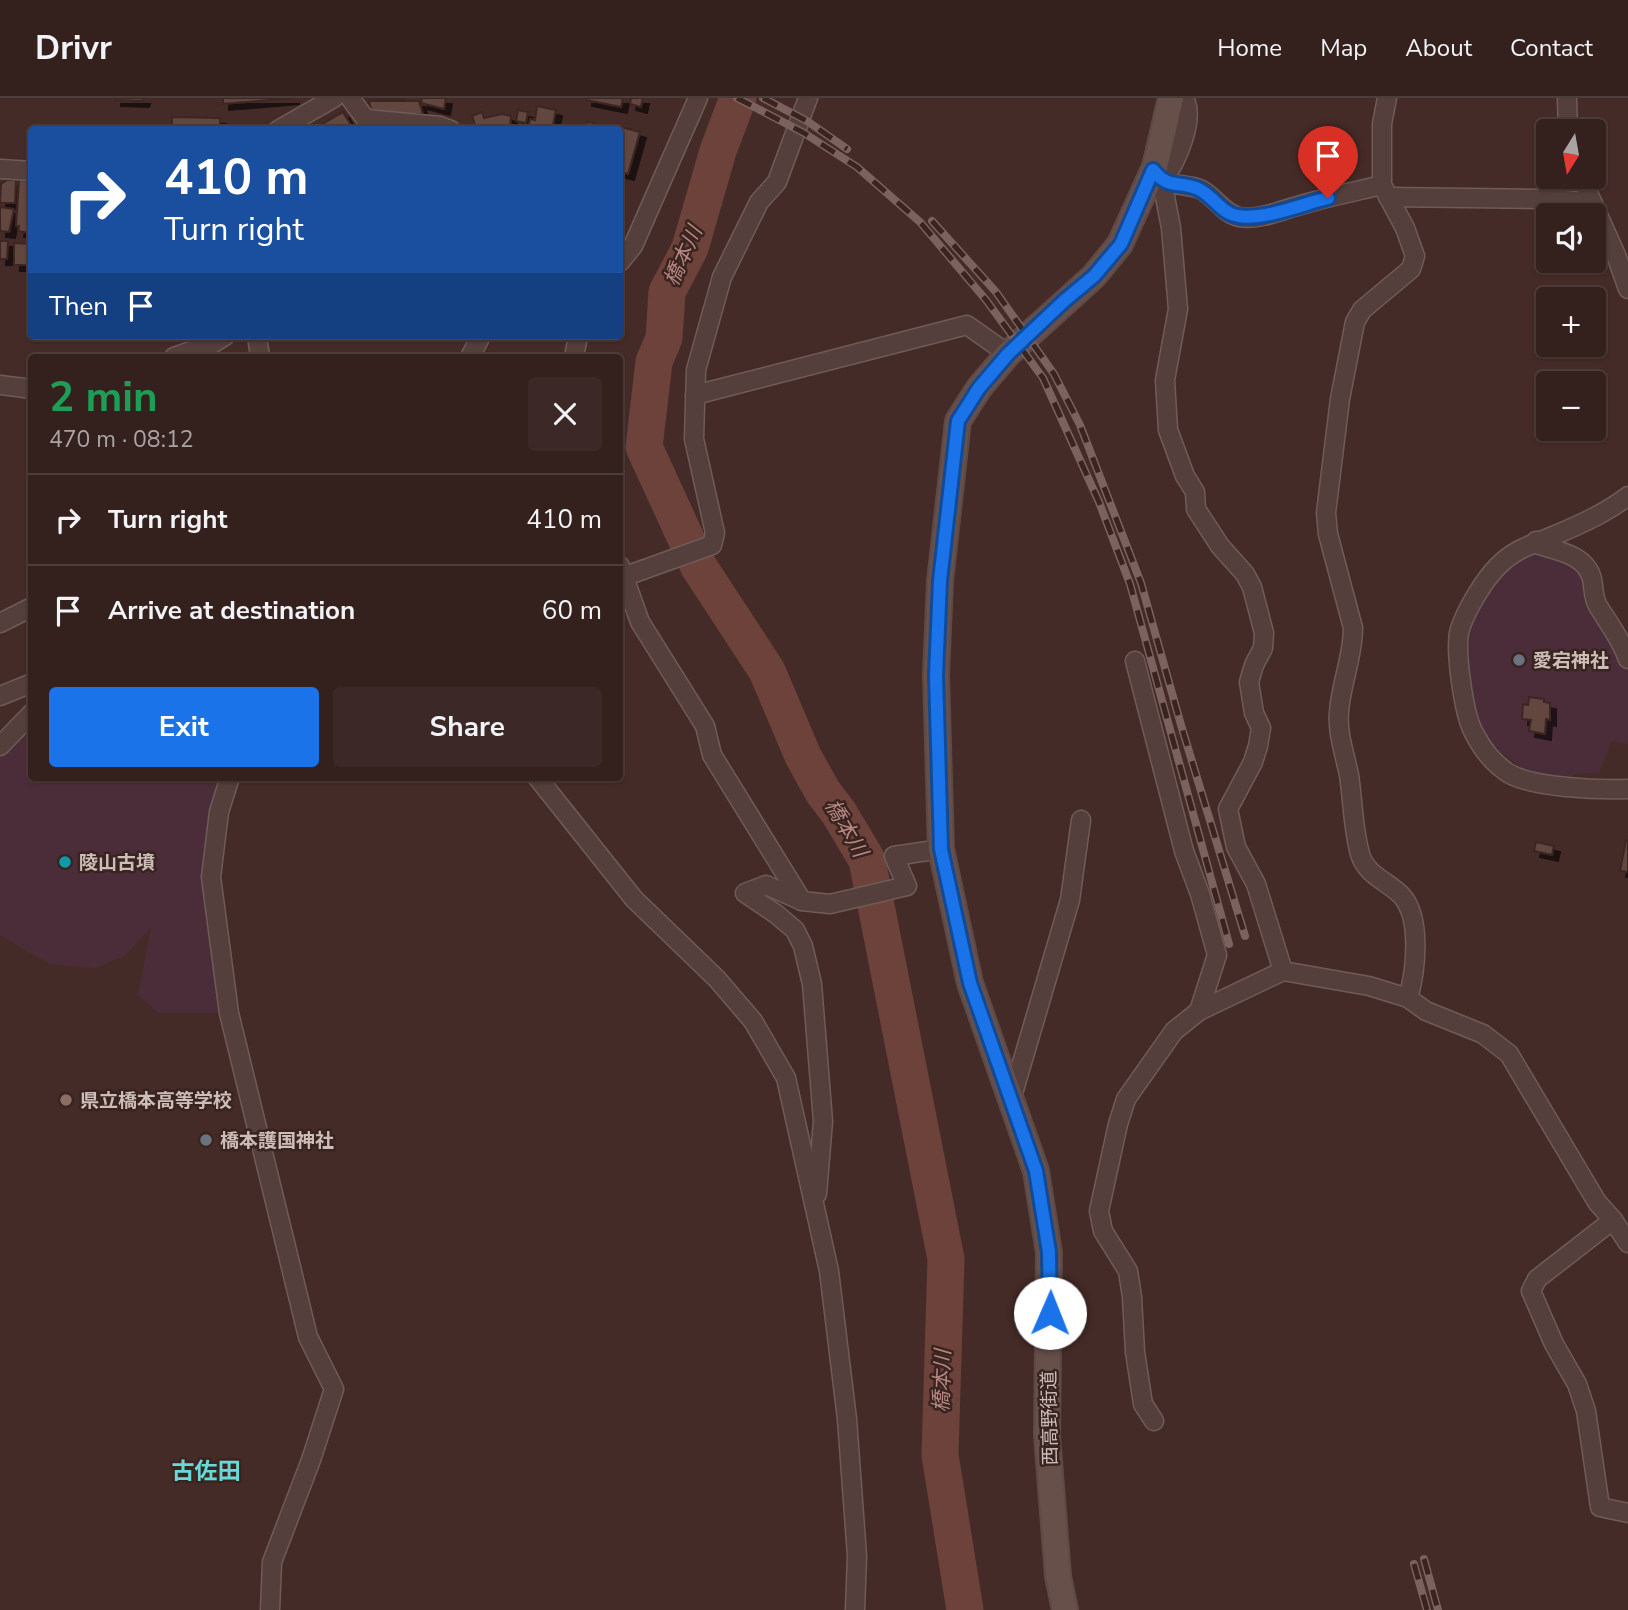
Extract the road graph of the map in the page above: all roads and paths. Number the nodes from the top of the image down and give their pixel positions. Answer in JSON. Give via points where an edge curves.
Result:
{"nodes":[{"id":1,"x":334,"y":98,"type":"edge"},
{"id":2,"x":350,"y":98,"type":"edge"},
{"id":3,"x":698,"y":98,"type":"edge"},
{"id":4,"x":808,"y":98,"type":"edge"},
{"id":5,"x":1171,"y":98,"type":"edge"},
{"id":6,"x":1184,"y":98,"type":"edge"},
{"id":7,"x":1387,"y":98,"type":"edge"},
{"id":8,"x":1567,"y":98,"type":"edge"},
{"id":9,"x":1568,"y":119,"type":"edge"},
{"id":10,"x":370,"y":125,"type":"edge"},
{"id":11,"x":285,"y":126,"type":"edge"},
{"id":12,"x":440,"y":126,"type":"edge"},
{"id":13,"x":0,"y":169,"type":"edge"},
{"id":14,"x":28,"y":171,"type":"edge"},
{"id":15,"x":1157,"y":175,"type":"junction"},
{"id":16,"x":1586,"y":189,"type":"edge"},
{"id":17,"x":1385,"y":191,"type":"junction"},
{"id":18,"x":1592,"y":203,"type":"joint"},
{"id":19,"x":1606,"y":233,"type":"edge"},
{"id":20,"x":623,"y":258,"type":"edge"},
{"id":21,"x":1628,"y":289,"type":"edge"},
{"id":22,"x":219,"y":340,"type":"edge"},
{"id":23,"x":183,"y":354,"type":"edge"},
{"id":24,"x":1008,"y":354,"type":"junction"},
{"id":25,"x":0,"y":386,"type":"edge"},
{"id":26,"x":28,"y":390,"type":"edge"},
{"id":27,"x":695,"y":395,"type":"junction"},
{"id":28,"x":1628,"y":496,"type":"edge"},
{"id":29,"x":1536,"y":541,"type":"junction"},
{"id":30,"x":623,"y":571,"type":"edge"},
{"id":31,"x":623,"y":577,"type":"edge"},
{"id":32,"x":28,"y":609,"type":"edge"},
{"id":33,"x":0,"y":623,"type":"edge"},
{"id":34,"x":1628,"y":659,"type":"edge"},
{"id":35,"x":1135,"y":661,"type":"dead end"},
{"id":36,"x":28,"y":686,"type":"edge"},
{"id":37,"x":0,"y":696,"type":"edge"},
{"id":38,"x":28,"y":717,"type":"edge"},
{"id":39,"x":0,"y":746,"type":"edge"},
{"id":40,"x":229,"y":781,"type":"edge"},
{"id":41,"x":540,"y":781,"type":"edge"},
{"id":42,"x":1628,"y":789,"type":"edge"},
{"id":43,"x":1081,"y":820,"type":"dead end"},
{"id":44,"x":941,"y":849,"type":"junction"},
{"id":45,"x":802,"y":901,"type":"junction"},
{"id":46,"x":1283,"y":971,"type":"junction"},
{"id":47,"x":1408,"y":998,"type":"junction"},
{"id":48,"x":1199,"y":1011,"type":"junction"},
{"id":49,"x":1012,"y":1100,"type":"junction"},
{"id":50,"x":815,"y":1208,"type":"junction"},
{"id":51,"x":1613,"y":1220,"type":"junction"},
{"id":52,"x":1628,"y":1242,"type":"edge"},
{"id":53,"x":1154,"y":1421,"type":"dead end"},
{"id":54,"x":1628,"y":1513,"type":"edge"},
{"id":55,"x":270,"y":1610,"type":"edge"},
{"id":56,"x":855,"y":1610,"type":"edge"},
{"id":57,"x":1065,"y":1610,"type":"edge"}],
"edges":[{"from":1,"to":11,"type":"street"},
{"from":2,"to":10,"type":"street"},
{"from":3,"to":20,"type":"street","via":[[633,246]]},
{"from":4,"to":27,"type":"street","via":[[777,182],[753,213],[722,277],[696,370]]},
{"from":5,"to":15,"type":"street","name":"西高野街道"},
{"from":6,"to":15,"type":"street","via":[[1187,123],[1173,167]]},
{"from":7,"to":17,"type":"street","via":[[1382,124]]},
{"from":8,"to":9,"type":"street"},
{"from":10,"to":12,"type":"street"},
{"from":13,"to":14,"type":"street"},
{"from":15,"to":17,"type":"street","via":[[1178,186],[1209,193],[1227,213],[1240,217]]},
{"from":15,"to":24,"type":"street","name":"西高野街道","via":[[1121,244],[1094,276]]},
{"from":15,"to":46,"type":"street","via":[[1171,228],[1178,309],[1165,380],[1168,430],[1195,492],[1196,509],[1252,587],[1264,634],[1249,682],[1261,728],[1258,746],[1228,809],[1236,847],[1256,884]]},
{"from":16,"to":18,"type":"street"},
{"from":17,"to":18,"type":"street"},
{"from":17,"to":47,"type":"street","via":[[1415,256],[1411,269],[1362,310],[1355,322],[1326,513],[1353,628],[1339,719],[1352,811],[1365,867],[1400,894],[1414,920],[1415,956]]},
{"from":19,"to":21,"type":"street"},
{"from":22,"to":23,"type":"street"},
{"from":24,"to":27,"type":"street","via":[[967,325]]},
{"from":24,"to":44,"type":"street","name":"西高野街道","via":[[958,421],[937,648]]},
{"from":25,"to":26,"type":"street"},
{"from":27,"to":30,"type":"street","via":[[694,439],[715,533],[712,545]]},
{"from":28,"to":29,"type":"street","via":[[1592,519]]},
{"from":29,"to":34,"type":"street","via":[[1576,557],[1586,566],[1595,601]]},
{"from":29,"to":42,"type":"street","via":[[1498,566],[1459,631],[1462,691],[1472,731],[1493,762],[1510,774],[1600,790]]},
{"from":31,"to":45,"type":"street","via":[[640,622],[705,726],[712,755]]},
{"from":32,"to":33,"type":"street"},
{"from":35,"to":48,"type":"street","via":[[1184,851],[1217,955]]},
{"from":36,"to":37,"type":"street"},
{"from":38,"to":39,"type":"street"},
{"from":40,"to":55,"type":"street","via":[[219,811],[211,877],[229,1013],[308,1336],[334,1389],[272,1562]]},
{"from":41,"to":50,"type":"street","via":[[634,899],[717,979],[753,1021],[786,1079]]},
{"from":43,"to":49,"type":"street","via":[[1070,900]]},
{"from":44,"to":45,"type":"street","via":[[894,856],[907,886],[830,904]]},
{"from":44,"to":49,"type":"street","name":"西高野街道","via":[[970,983]]},
{"from":45,"to":50,"type":"street","via":[[766,885],[745,893],[795,930],[809,971],[823,1121]]},
{"from":46,"to":47,"type":"street"},
{"from":46,"to":48,"type":"street"},
{"from":47,"to":51,"type":"street","via":[[1426,1011],[1483,1034],[1509,1054],[1597,1202]]},
{"from":48,"to":53,"type":"street","via":[[1174,1031],[1125,1099],[1099,1211],[1102,1231],[1128,1271],[1143,1404]]},
{"from":49,"to":57,"type":"street","name":"西高野街道","via":[[1036,1171],[1049,1252],[1047,1436]]},
{"from":50,"to":56,"type":"street","via":[[829,1271],[847,1419],[857,1556]]},
{"from":51,"to":52,"type":"street"},
{"from":51,"to":54,"type":"street","via":[[1537,1279],[1531,1291],[1586,1411],[1600,1507]]}]}
